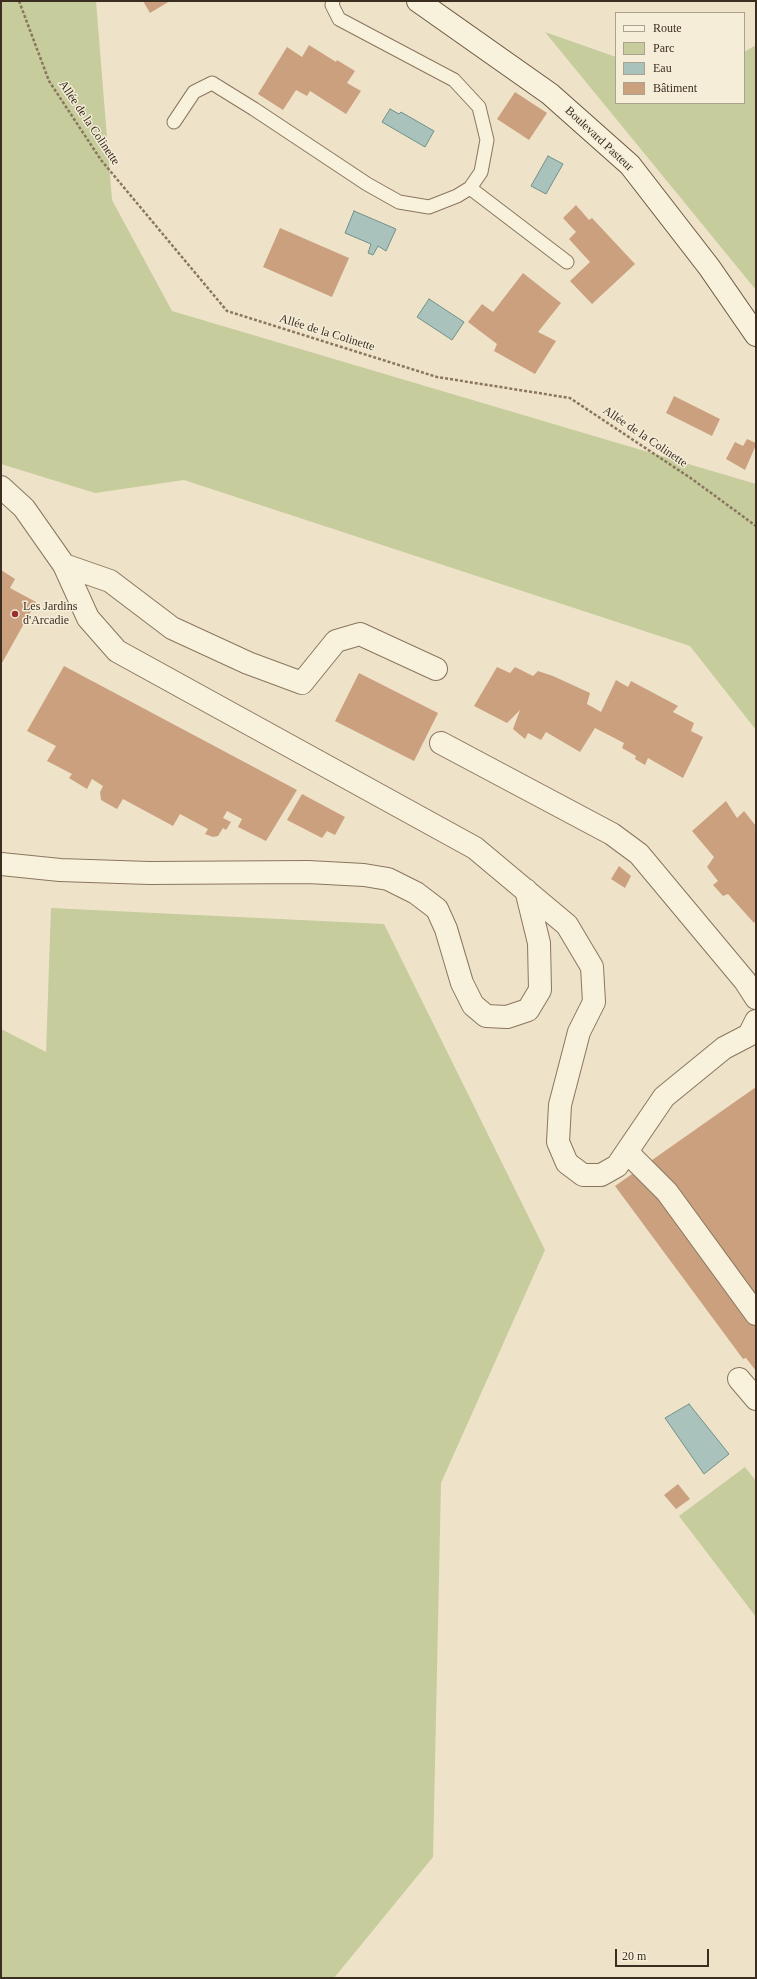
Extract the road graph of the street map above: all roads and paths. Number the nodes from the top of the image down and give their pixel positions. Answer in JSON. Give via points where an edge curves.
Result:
{"nodes":[{"id":1,"x":19,"y":1,"type":"edge"},
{"id":2,"x":333,"y":1,"type":"edge"},
{"id":3,"x":418,"y":1,"type":"edge"},
{"id":4,"x":174,"y":122,"type":"dead end"},
{"id":5,"x":470,"y":188,"type":"junction"},
{"id":6,"x":567,"y":262,"type":"dead end"},
{"id":7,"x":756,"y":335,"type":"edge"},
{"id":8,"x":1,"y":487,"type":"edge"},
{"id":9,"x":756,"y":526,"type":"edge"},
{"id":10,"x":64,"y":564,"type":"junction"},
{"id":11,"x":436,"y":669,"type":"dead end"},
{"id":12,"x":441,"y":743,"type":"dead end"},
{"id":13,"x":1,"y":864,"type":"edge"},
{"id":14,"x":526,"y":890,"type":"junction"},
{"id":15,"x":756,"y":998,"type":"edge"},
{"id":16,"x":756,"y":1020,"type":"edge"},
{"id":17,"x":628,"y":1153,"type":"junction"},
{"id":18,"x":756,"y":1314,"type":"edge"},
{"id":19,"x":739,"y":1379,"type":"dead end"},
{"id":20,"x":756,"y":1399,"type":"edge"}],
"edges":[{"from":1,"to":9,"type":"path","name":"Allée de la Colinette","via":[[50,81],[101,160],[227,311],[438,377],[570,398],[692,479]]},
{"from":2,"to":5,"type":"lane","via":[[332,5],[339,19],[454,80],[479,107],[487,140],[480,172]]},
{"from":3,"to":7,"type":"street","name":"Boulevard Pasteur","via":[[550,94],[630,165],[709,267]]},
{"from":4,"to":5,"type":"lane","via":[[194,92],[212,83],[399,202],[429,207]]},
{"from":5,"to":6,"type":"lane"},
{"from":8,"to":10,"type":"street","via":[[24,508]]},
{"from":10,"to":11,"type":"street","via":[[110,581],[172,628],[248,663],[302,683],[336,641],[360,634]]},
{"from":10,"to":14,"type":"street","via":[[88,618],[117,651],[476,848]]},
{"from":12,"to":15,"type":"street","via":[[612,834],[639,854],[745,981]]},
{"from":13,"to":14,"type":"street","via":[[60,870],[149,874],[308,872],[388,879],[416,893],[437,908],[462,983],[473,1005],[486,1016],[507,1017],[528,1010],[540,990],[539,943]]},
{"from":14,"to":17,"type":"street","via":[[567,925],[592,968],[594,1002],[578,1032],[560,1104],[558,1142],[567,1163],[583,1175],[601,1175],[617,1166]]},
{"from":16,"to":17,"type":"street","via":[[749,1035],[724,1048],[664,1097]]},
{"from":17,"to":18,"type":"street","via":[[667,1192]]},
{"from":19,"to":20,"type":"street"}]}
